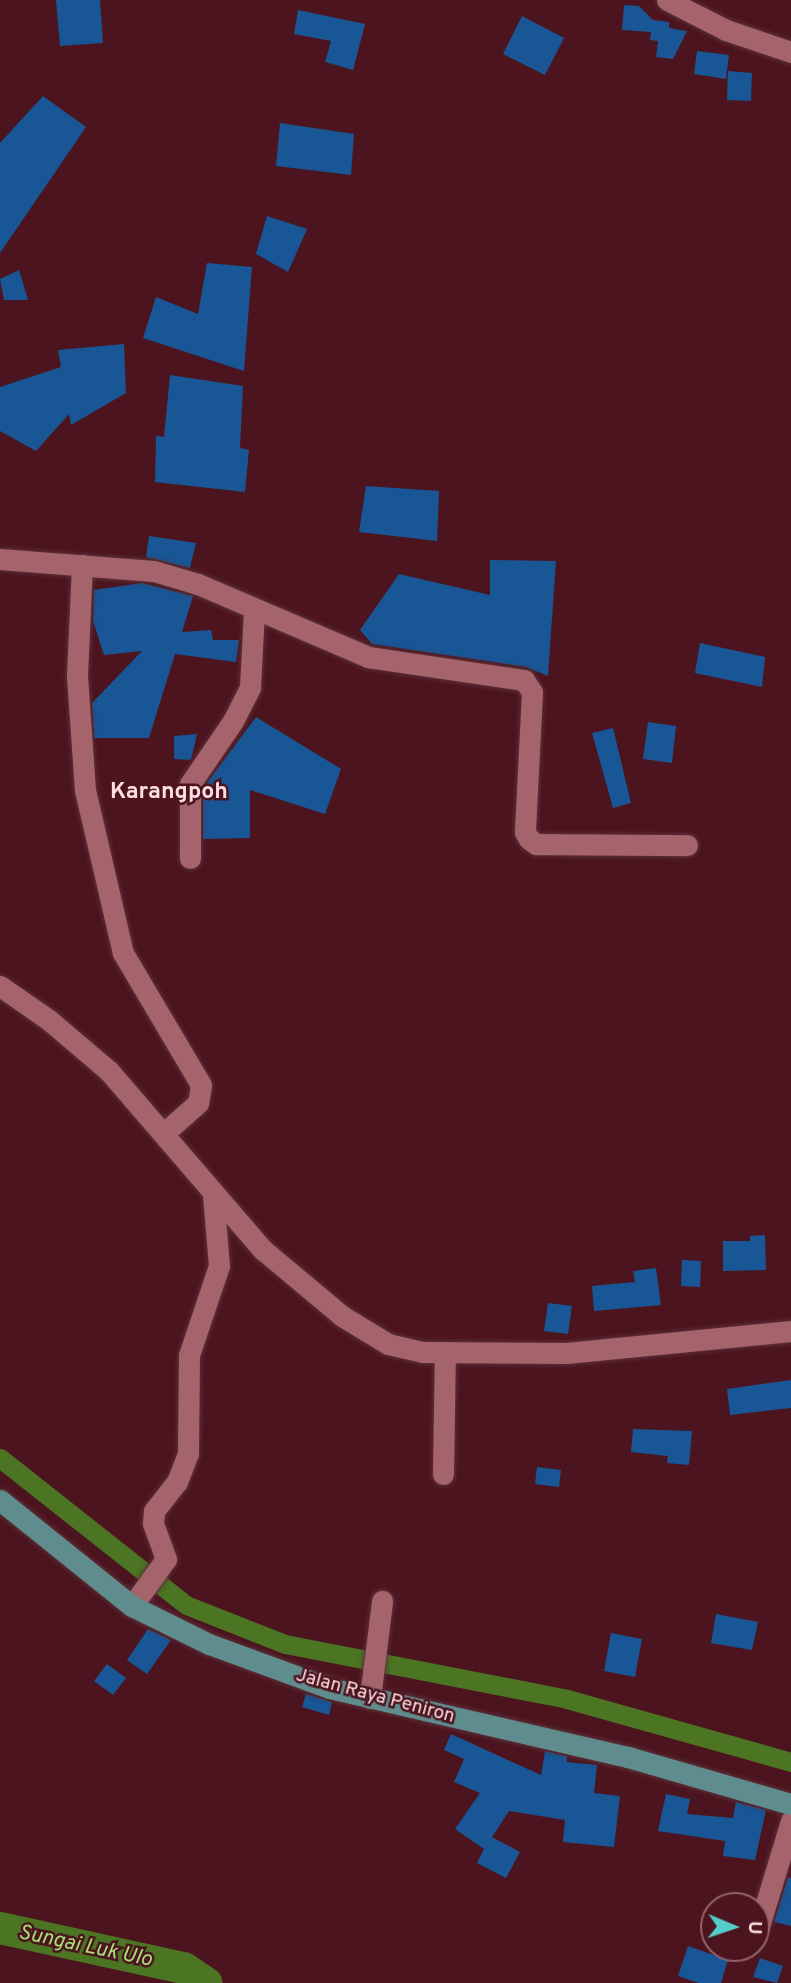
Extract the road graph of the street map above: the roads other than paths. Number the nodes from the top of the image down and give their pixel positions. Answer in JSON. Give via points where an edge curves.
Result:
{"nodes":[{"id":1,"x":667,"y":0,"type":"edge"},
{"id":2,"x":791,"y":52,"type":"edge"},
{"id":3,"x":0,"y":559,"type":"edge"},
{"id":4,"x":82,"y":565,"type":"junction"},
{"id":5,"x":254,"y":610,"type":"junction"},
{"id":6,"x":687,"y":845,"type":"dead end"},
{"id":7,"x":190,"y":858,"type":"dead end"},
{"id":8,"x":0,"y":986,"type":"edge"},
{"id":9,"x":164,"y":1133,"type":"junction"},
{"id":10,"x":213,"y":1195,"type":"junction"},
{"id":11,"x":791,"y":1331,"type":"edge"},
{"id":12,"x":445,"y":1352,"type":"junction"},
{"id":13,"x":443,"y":1474,"type":"dead end"},
{"id":14,"x":0,"y":1500,"type":"edge"},
{"id":15,"x":382,"y":1601,"type":"dead end"},
{"id":16,"x":132,"y":1606,"type":"junction"},
{"id":17,"x":372,"y":1688,"type":"junction"},
{"id":18,"x":791,"y":1804,"type":"edge"},
{"id":19,"x":791,"y":1821,"type":"edge"},
{"id":20,"x":769,"y":1892,"type":"edge"}],
"edges":[{"from":1,"to":2,"type":"street","via":[[726,30]]},
{"from":3,"to":4,"type":"street"},
{"from":4,"to":5,"type":"street","via":[[154,572],[198,584]]},
{"from":4,"to":9,"type":"street","via":[[76,676],[85,790],[123,953],[201,1085],[198,1103]]},
{"from":5,"to":6,"type":"street","via":[[368,657],[524,680],[532,692],[525,832],[536,844]]},
{"from":5,"to":7,"type":"street","via":[[250,687],[190,784]]},
{"from":8,"to":9,"type":"street","via":[[49,1020],[108,1071]]},
{"from":9,"to":10,"type":"street"},
{"from":10,"to":12,"type":"street","via":[[262,1249],[342,1316],[388,1344]]},
{"from":10,"to":16,"type":"street","via":[[219,1270],[189,1355],[188,1453],[177,1482],[153,1516],[164,1562]]},
{"from":11,"to":12,"type":"street","via":[[566,1353]]},
{"from":12,"to":13,"type":"street"},
{"from":14,"to":16,"type":"main road","name":"Jalan Raya Peniron"},
{"from":15,"to":17,"type":"street"},
{"from":16,"to":17,"type":"main road","name":"Jalan Raya Peniron","via":[[209,1644]]},
{"from":17,"to":18,"type":"main road","name":"Jalan Raya Peniron"},
{"from":19,"to":20,"type":"street"}]}
